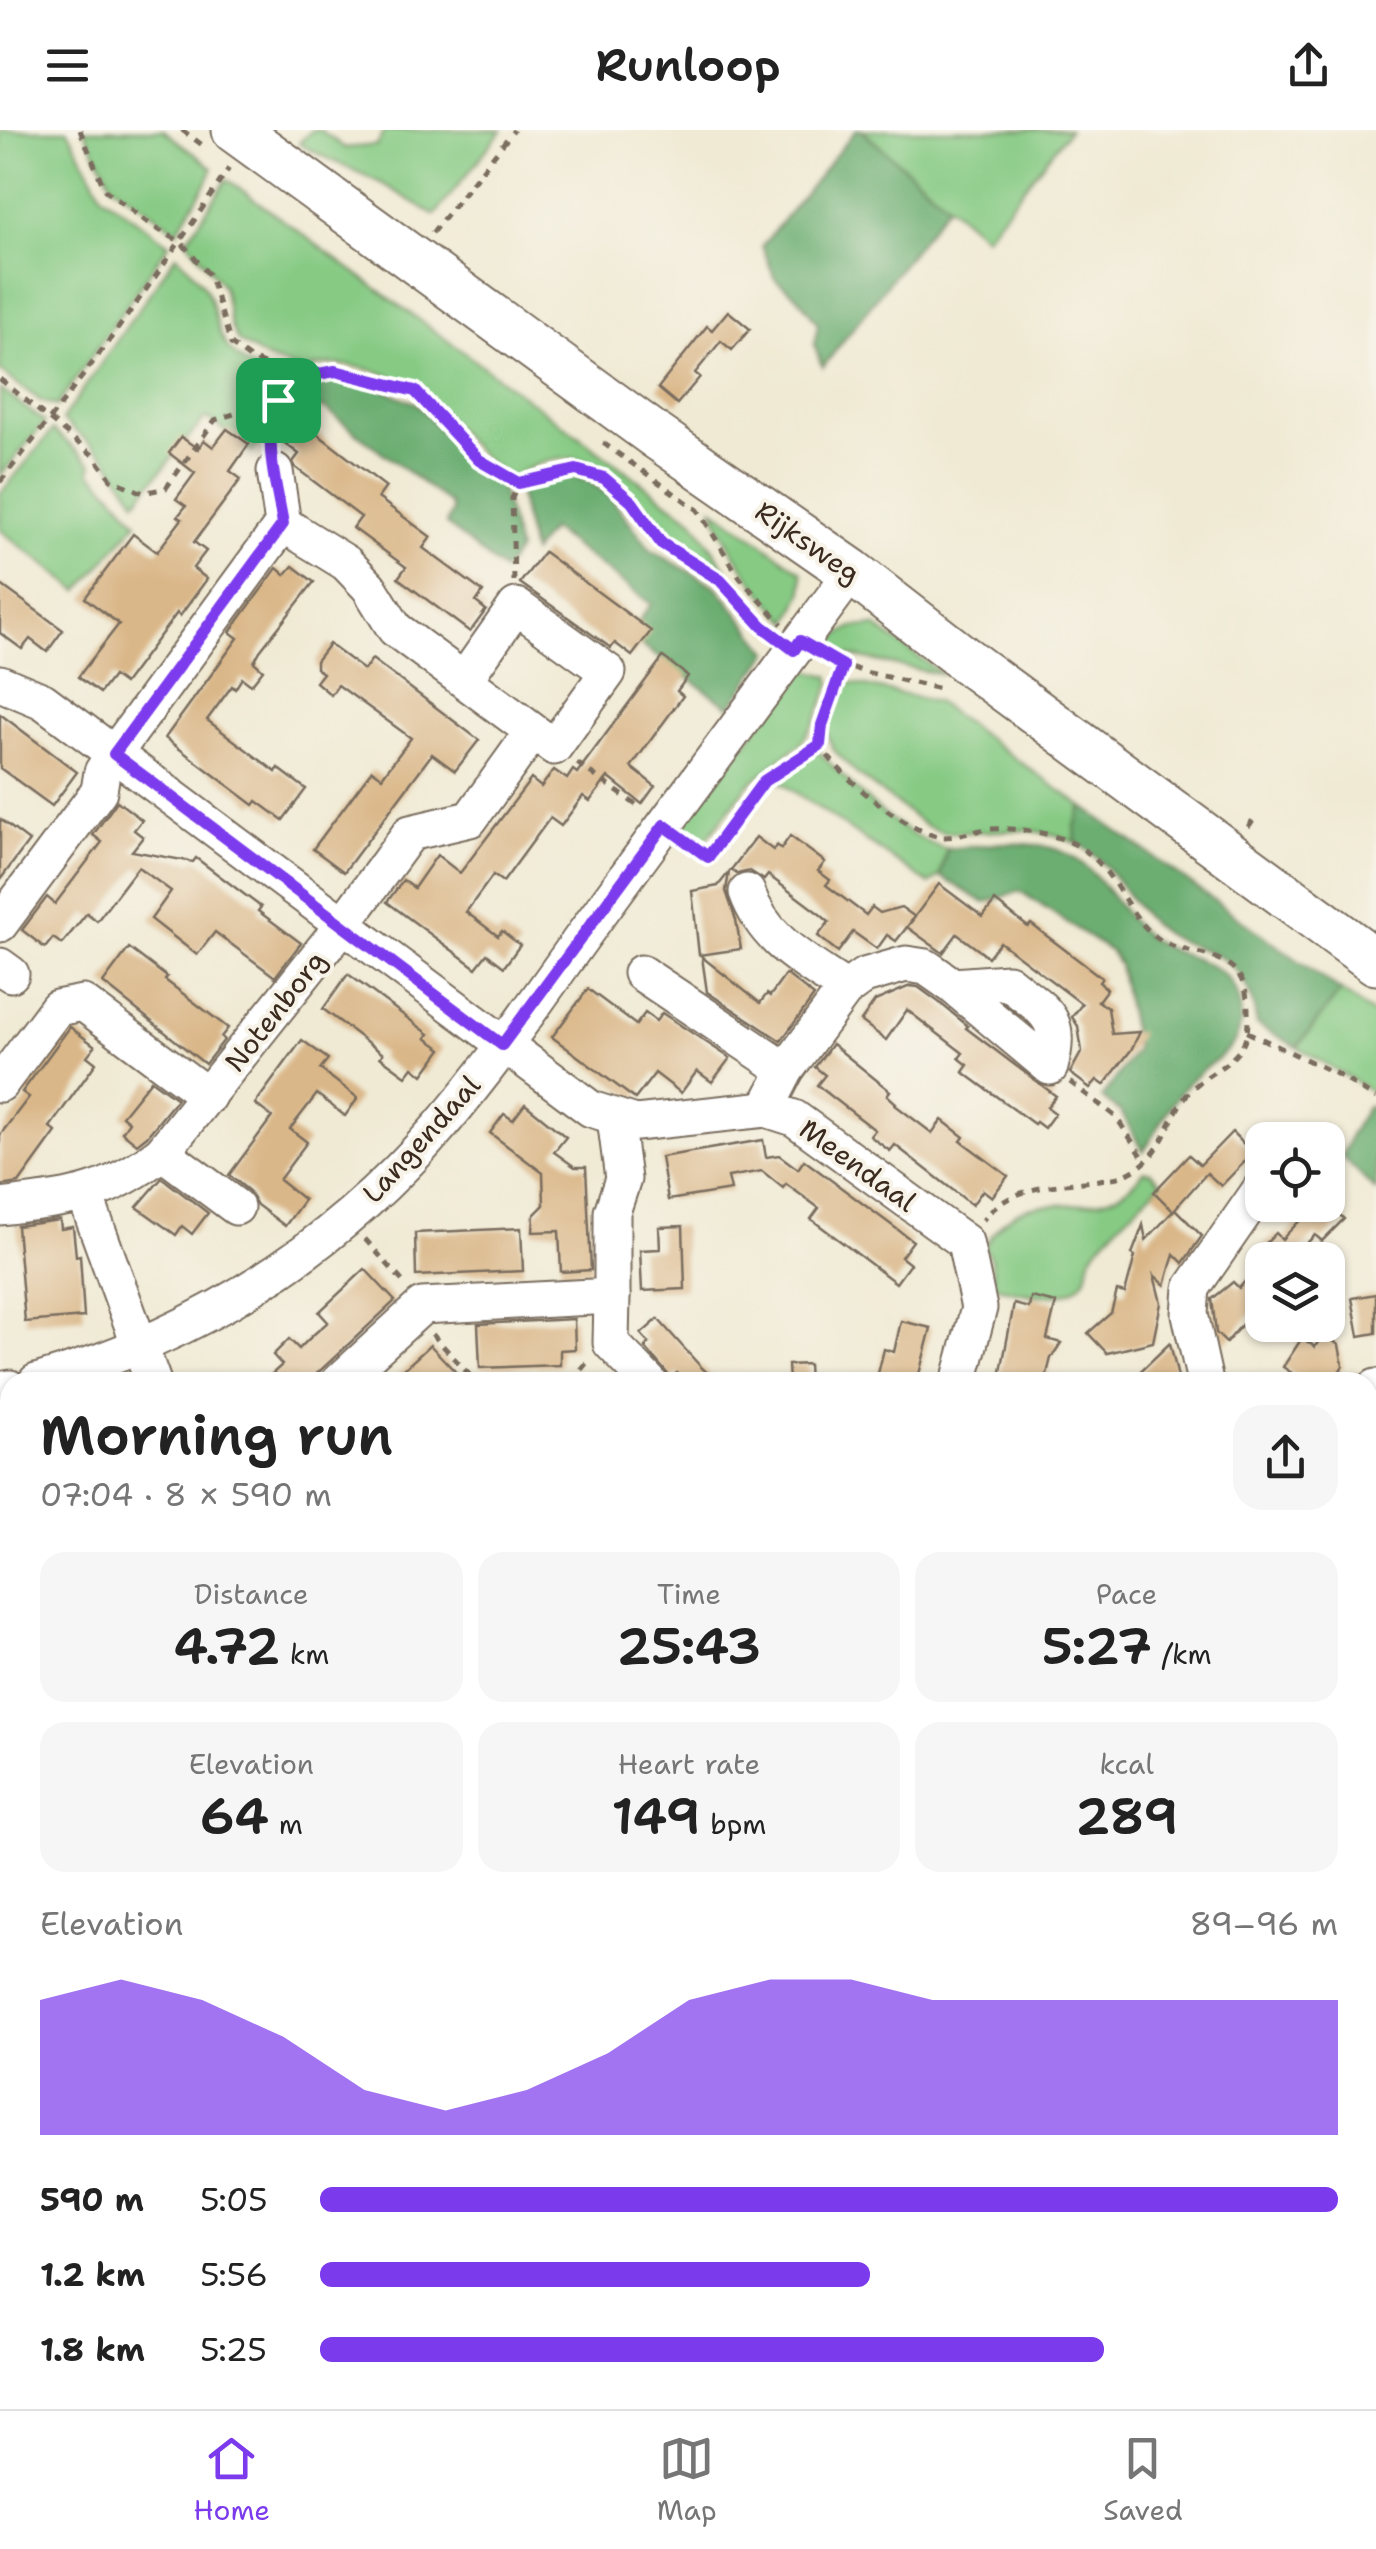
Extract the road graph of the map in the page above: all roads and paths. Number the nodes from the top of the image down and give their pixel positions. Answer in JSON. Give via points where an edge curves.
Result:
{"nodes":[{"id":1,"x":80,"y":130,"type":"edge"},
{"id":2,"x":514,"y":130,"type":"edge"},
{"id":3,"x":232,"y":148,"type":"edge"},
{"id":4,"x":432,"y":234,"type":"dead end"},
{"id":5,"x":181,"y":242,"type":"junction"},
{"id":6,"x":0,"y":379,"type":"edge"},
{"id":7,"x":302,"y":379,"type":"junction"},
{"id":8,"x":278,"y":400,"type":"junction"},
{"id":9,"x":50,"y":419,"type":"junction"},
{"id":10,"x":274,"y":471,"type":"joint"},
{"id":11,"x":0,"y":482,"type":"edge"},
{"id":12,"x":519,"y":483,"type":"junction"},
{"id":13,"x":662,"y":487,"type":"dead end"},
{"id":14,"x":283,"y":524,"type":"junction"},
{"id":15,"x":852,"y":572,"type":"junction"},
{"id":16,"x":516,"y":606,"type":"junction"},
{"id":17,"x":797,"y":646,"type":"junction"},
{"id":18,"x":843,"y":666,"type":"junction"},
{"id":19,"x":464,"y":680,"type":"junction"},
{"id":20,"x":0,"y":683,"type":"edge"},
{"id":21,"x":953,"y":694,"type":"dead end"},
{"id":22,"x":543,"y":740,"type":"junction"},
{"id":23,"x":820,"y":745,"type":"junction"},
{"id":24,"x":114,"y":754,"type":"junction"},
{"id":25,"x":664,"y":825,"type":"junction"},
{"id":26,"x":747,"y":892,"type":"dead end"},
{"id":27,"x":0,"y":924,"type":"edge"},
{"id":28,"x":342,"y":926,"type":"junction"},
{"id":29,"x":1376,"y":962,"type":"edge"},
{"id":30,"x":641,"y":973,"type":"dead end"},
{"id":31,"x":846,"y":989,"type":"junction"},
{"id":32,"x":1248,"y":1032,"type":"junction"},
{"id":33,"x":502,"y":1045,"type":"junction"},
{"id":34,"x":1050,"y":1067,"type":"joint"},
{"id":35,"x":786,"y":1070,"type":"junction"},
{"id":36,"x":0,"y":1084,"type":"edge"},
{"id":37,"x":208,"y":1096,"type":"junction"},
{"id":38,"x":1376,"y":1098,"type":"edge"},
{"id":39,"x":766,"y":1109,"type":"junction"},
{"id":40,"x":614,"y":1118,"type":"junction"},
{"id":41,"x":162,"y":1152,"type":"junction"},
{"id":42,"x":1146,"y":1162,"type":"junction"},
{"id":43,"x":86,"y":1195,"type":"junction"},
{"id":44,"x":0,"y":1207,"type":"edge"},
{"id":45,"x":236,"y":1207,"type":"dead end"},
{"id":46,"x":1245,"y":1212,"type":"edge"},
{"id":47,"x":346,"y":1219,"type":"junction"},
{"id":48,"x":965,"y":1242,"type":"junction"},
{"id":49,"x":612,"y":1296,"type":"junction"},
{"id":50,"x":418,"y":1309,"type":"junction"},
{"id":51,"x":140,"y":1346,"type":"junction"},
{"id":52,"x":65,"y":1372,"type":"edge"},
{"id":53,"x":149,"y":1372,"type":"edge"},
{"id":54,"x":349,"y":1372,"type":"edge"},
{"id":55,"x":468,"y":1372,"type":"edge"},
{"id":56,"x":639,"y":1372,"type":"edge"},
{"id":57,"x":962,"y":1372,"type":"edge"},
{"id":58,"x":1203,"y":1372,"type":"edge"}],
"edges":[{"from":1,"to":5,"type":"path","via":[[105,190]]},
{"from":2,"to":4,"type":"path"},
{"from":3,"to":5,"type":"path"},
{"from":3,"to":15,"type":"main road","name":"Rijksweg"},
{"from":5,"to":7,"type":"path","via":[[210,276],[231,344]]},
{"from":5,"to":9,"type":"path"},
{"from":6,"to":9,"type":"path"},
{"from":7,"to":8,"type":"path"},
{"from":7,"to":12,"type":"path","via":[[335,371],[415,391],[479,460]]},
{"from":8,"to":9,"type":"path","via":[[215,420],[166,488],[144,493],[111,478]]},
{"from":8,"to":10,"type":"path","via":[[270,425]]},
{"from":9,"to":11,"type":"path"},
{"from":10,"to":14,"type":"street"},
{"from":12,"to":16,"type":"path","via":[[512,498]]},
{"from":12,"to":17,"type":"path","via":[[576,470],[604,478],[632,502],[661,543],[720,580],[762,626]]},
{"from":13,"to":17,"type":"path","via":[[698,510],[740,578]]},
{"from":14,"to":19,"type":"street","via":[[346,563],[395,629]]},
{"from":14,"to":24,"type":"street"},
{"from":15,"to":17,"type":"street","name":"Langendaal"},
{"from":15,"to":29,"type":"main road","name":"Rijksweg"},
{"from":16,"to":19,"type":"street"},
{"from":16,"to":22,"type":"street","name":"Notenborg","via":[[608,672]]},
{"from":17,"to":18,"type":"path"},
{"from":17,"to":25,"type":"street","name":"Langendaal"},
{"from":18,"to":21,"type":"path"},
{"from":18,"to":23,"type":"path"},
{"from":19,"to":22,"type":"street"},
{"from":20,"to":24,"type":"street","name":"Meendaal","via":[[43,701]]},
{"from":22,"to":25,"type":"path"},
{"from":22,"to":28,"type":"street","name":"Notenborg","via":[[470,819],[410,833]]},
{"from":23,"to":25,"type":"path","via":[[764,781],[708,857]]},
{"from":23,"to":32,"type":"path","via":[[876,800],[928,834],[945,838],[998,829],[1078,846],[1104,868],[1153,935],[1215,956],[1237,973],[1247,998]]},
{"from":24,"to":27,"type":"street","via":[[99,791]]},
{"from":24,"to":28,"type":"street","name":"Meendaal"},
{"from":25,"to":33,"type":"street","name":"Langendaal"},
{"from":26,"to":31,"type":"street","via":[[778,942]]},
{"from":28,"to":33,"type":"street","name":"Meendaal"},
{"from":28,"to":37,"type":"street","name":"Notenborg"},
{"from":30,"to":35,"type":"street"},
{"from":31,"to":34,"type":"street","via":[[864,976],[906,964],[926,967],[953,986],[1008,982],[1052,1019],[1057,1041]]},
{"from":31,"to":35,"type":"street"},
{"from":32,"to":38,"type":"path"},
{"from":32,"to":42,"type":"path","via":[[1241,1049],[1186,1097]]},
{"from":33,"to":40,"type":"street","name":"Meendaal","via":[[591,1109]]},
{"from":33,"to":47,"type":"street","name":"Langendaal","via":[[441,1125]]},
{"from":34,"to":42,"type":"path","via":[[1116,1118]]},
{"from":35,"to":39,"type":"street"},
{"from":36,"to":37,"type":"street","name":"Notenborg","via":[[57,1008],[82,1002]]},
{"from":37,"to":41,"type":"street","name":"Notenborg"},
{"from":39,"to":40,"type":"street","name":"Meendaal","via":[[636,1123]]},
{"from":39,"to":48,"type":"street","name":"Meendaal","via":[[794,1118]]},
{"from":40,"to":49,"type":"street","via":[[623,1179],[612,1212]]},
{"from":41,"to":43,"type":"street","name":"Notenborg","via":[[132,1176]]},
{"from":41,"to":45,"type":"street"},
{"from":42,"to":48,"type":"path","via":[[1124,1176],[1023,1190],[992,1207]]},
{"from":43,"to":44,"type":"street","name":"Notenborg"},
{"from":43,"to":51,"type":"street"},
{"from":46,"to":58,"type":"street","via":[[1192,1288],[1190,1314]]},
{"from":47,"to":50,"type":"path"},
{"from":47,"to":51,"type":"street","name":"Langendaal","via":[[251,1290]]},
{"from":48,"to":57,"type":"street","via":[[979,1308]]},
{"from":49,"to":50,"type":"street"},
{"from":49,"to":56,"type":"street","via":[[611,1344]]},
{"from":50,"to":54,"type":"street"},
{"from":50,"to":55,"type":"path"},
{"from":51,"to":52,"type":"street","name":"Langendaal"},
{"from":51,"to":53,"type":"street"}]}
